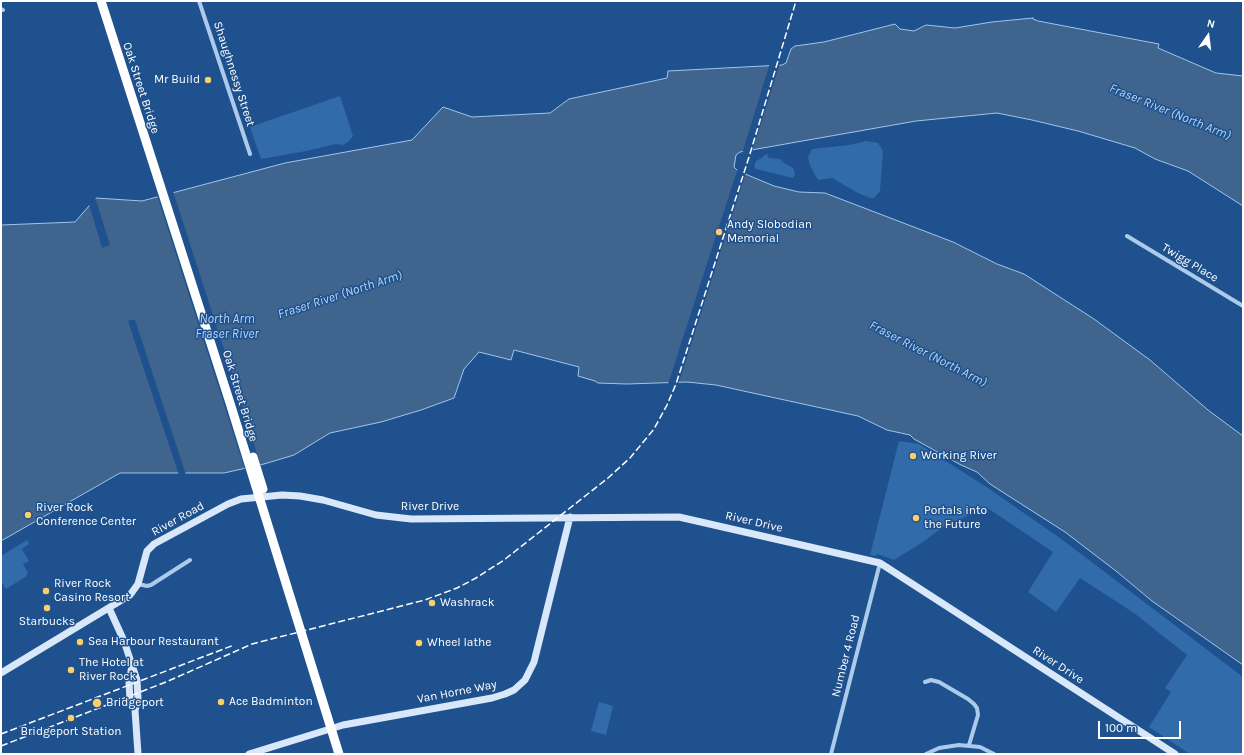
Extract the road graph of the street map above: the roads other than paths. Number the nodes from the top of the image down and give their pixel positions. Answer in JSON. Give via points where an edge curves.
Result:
{"nodes":[{"id":1,"x":100,"y":1,"type":"edge"},
{"id":2,"x":107,"y":1,"type":"edge"},
{"id":3,"x":199,"y":1,"type":"edge"},
{"id":4,"x":250,"y":154,"type":"dead end"},
{"id":5,"x":1127,"y":236,"type":"dead end"},
{"id":6,"x":1243,"y":306,"type":"edge"},
{"id":7,"x":273,"y":495,"type":"joint"},
{"id":8,"x":570,"y":517,"type":"junction"},
{"id":9,"x":190,"y":560,"type":"dead end"},
{"id":10,"x":880,"y":563,"type":"junction"},
{"id":11,"x":138,"y":584,"type":"junction"},
{"id":12,"x":109,"y":608,"type":"junction"},
{"id":13,"x":1,"y":672,"type":"edge"},
{"id":14,"x":925,"y":682,"type":"dead end"},
{"id":15,"x":969,"y":745,"type":"junction"},
{"id":16,"x":138,"y":754,"type":"edge"},
{"id":17,"x":249,"y":754,"type":"edge"},
{"id":18,"x":339,"y":754,"type":"edge"},
{"id":19,"x":345,"y":754,"type":"edge"},
{"id":20,"x":831,"y":754,"type":"edge"},
{"id":21,"x":926,"y":754,"type":"edge"},
{"id":22,"x":994,"y":754,"type":"edge"},
{"id":23,"x":1175,"y":754,"type":"edge"}],
"edges":[{"from":1,"to":18,"type":"highway","name":"Oak Street Bridge","bridge":true,"via":[[230,403]]},
{"from":2,"to":19,"type":"highway","name":"Oak Street Bridge","bridge":true},
{"from":3,"to":4,"type":"street","name":"Shaughnessy Street"},
{"from":5,"to":6,"type":"street","name":"Twigg Place"},
{"from":7,"to":8,"type":"street","name":"River Drive","via":[[308,497],[364,513],[397,518]]},
{"from":7,"to":11,"type":"street","name":"River Road","via":[[241,499],[228,504],[154,544],[147,551]]},
{"from":8,"to":10,"type":"street","name":"River Drive","via":[[691,519]]},
{"from":8,"to":17,"type":"street","name":"Van Horne Way","via":[[534,662],[528,675],[517,687],[498,697],[343,725]]},
{"from":9,"to":11,"type":"street","via":[[151,585]]},
{"from":10,"to":20,"type":"street","name":"Number 4 Road"},
{"from":10,"to":23,"type":"street","name":"River Drive"},
{"from":11,"to":12,"type":"street","name":"River Road","via":[[130,595]]},
{"from":12,"to":13,"type":"street","name":"River Road"},
{"from":12,"to":16,"type":"street","via":[[124,641],[138,688],[135,710]]},
{"from":14,"to":15,"type":"street","via":[[939,682],[968,699],[977,708],[978,715]]},
{"from":15,"to":21,"type":"street","via":[[939,748]]},
{"from":15,"to":22,"type":"street"}]}
